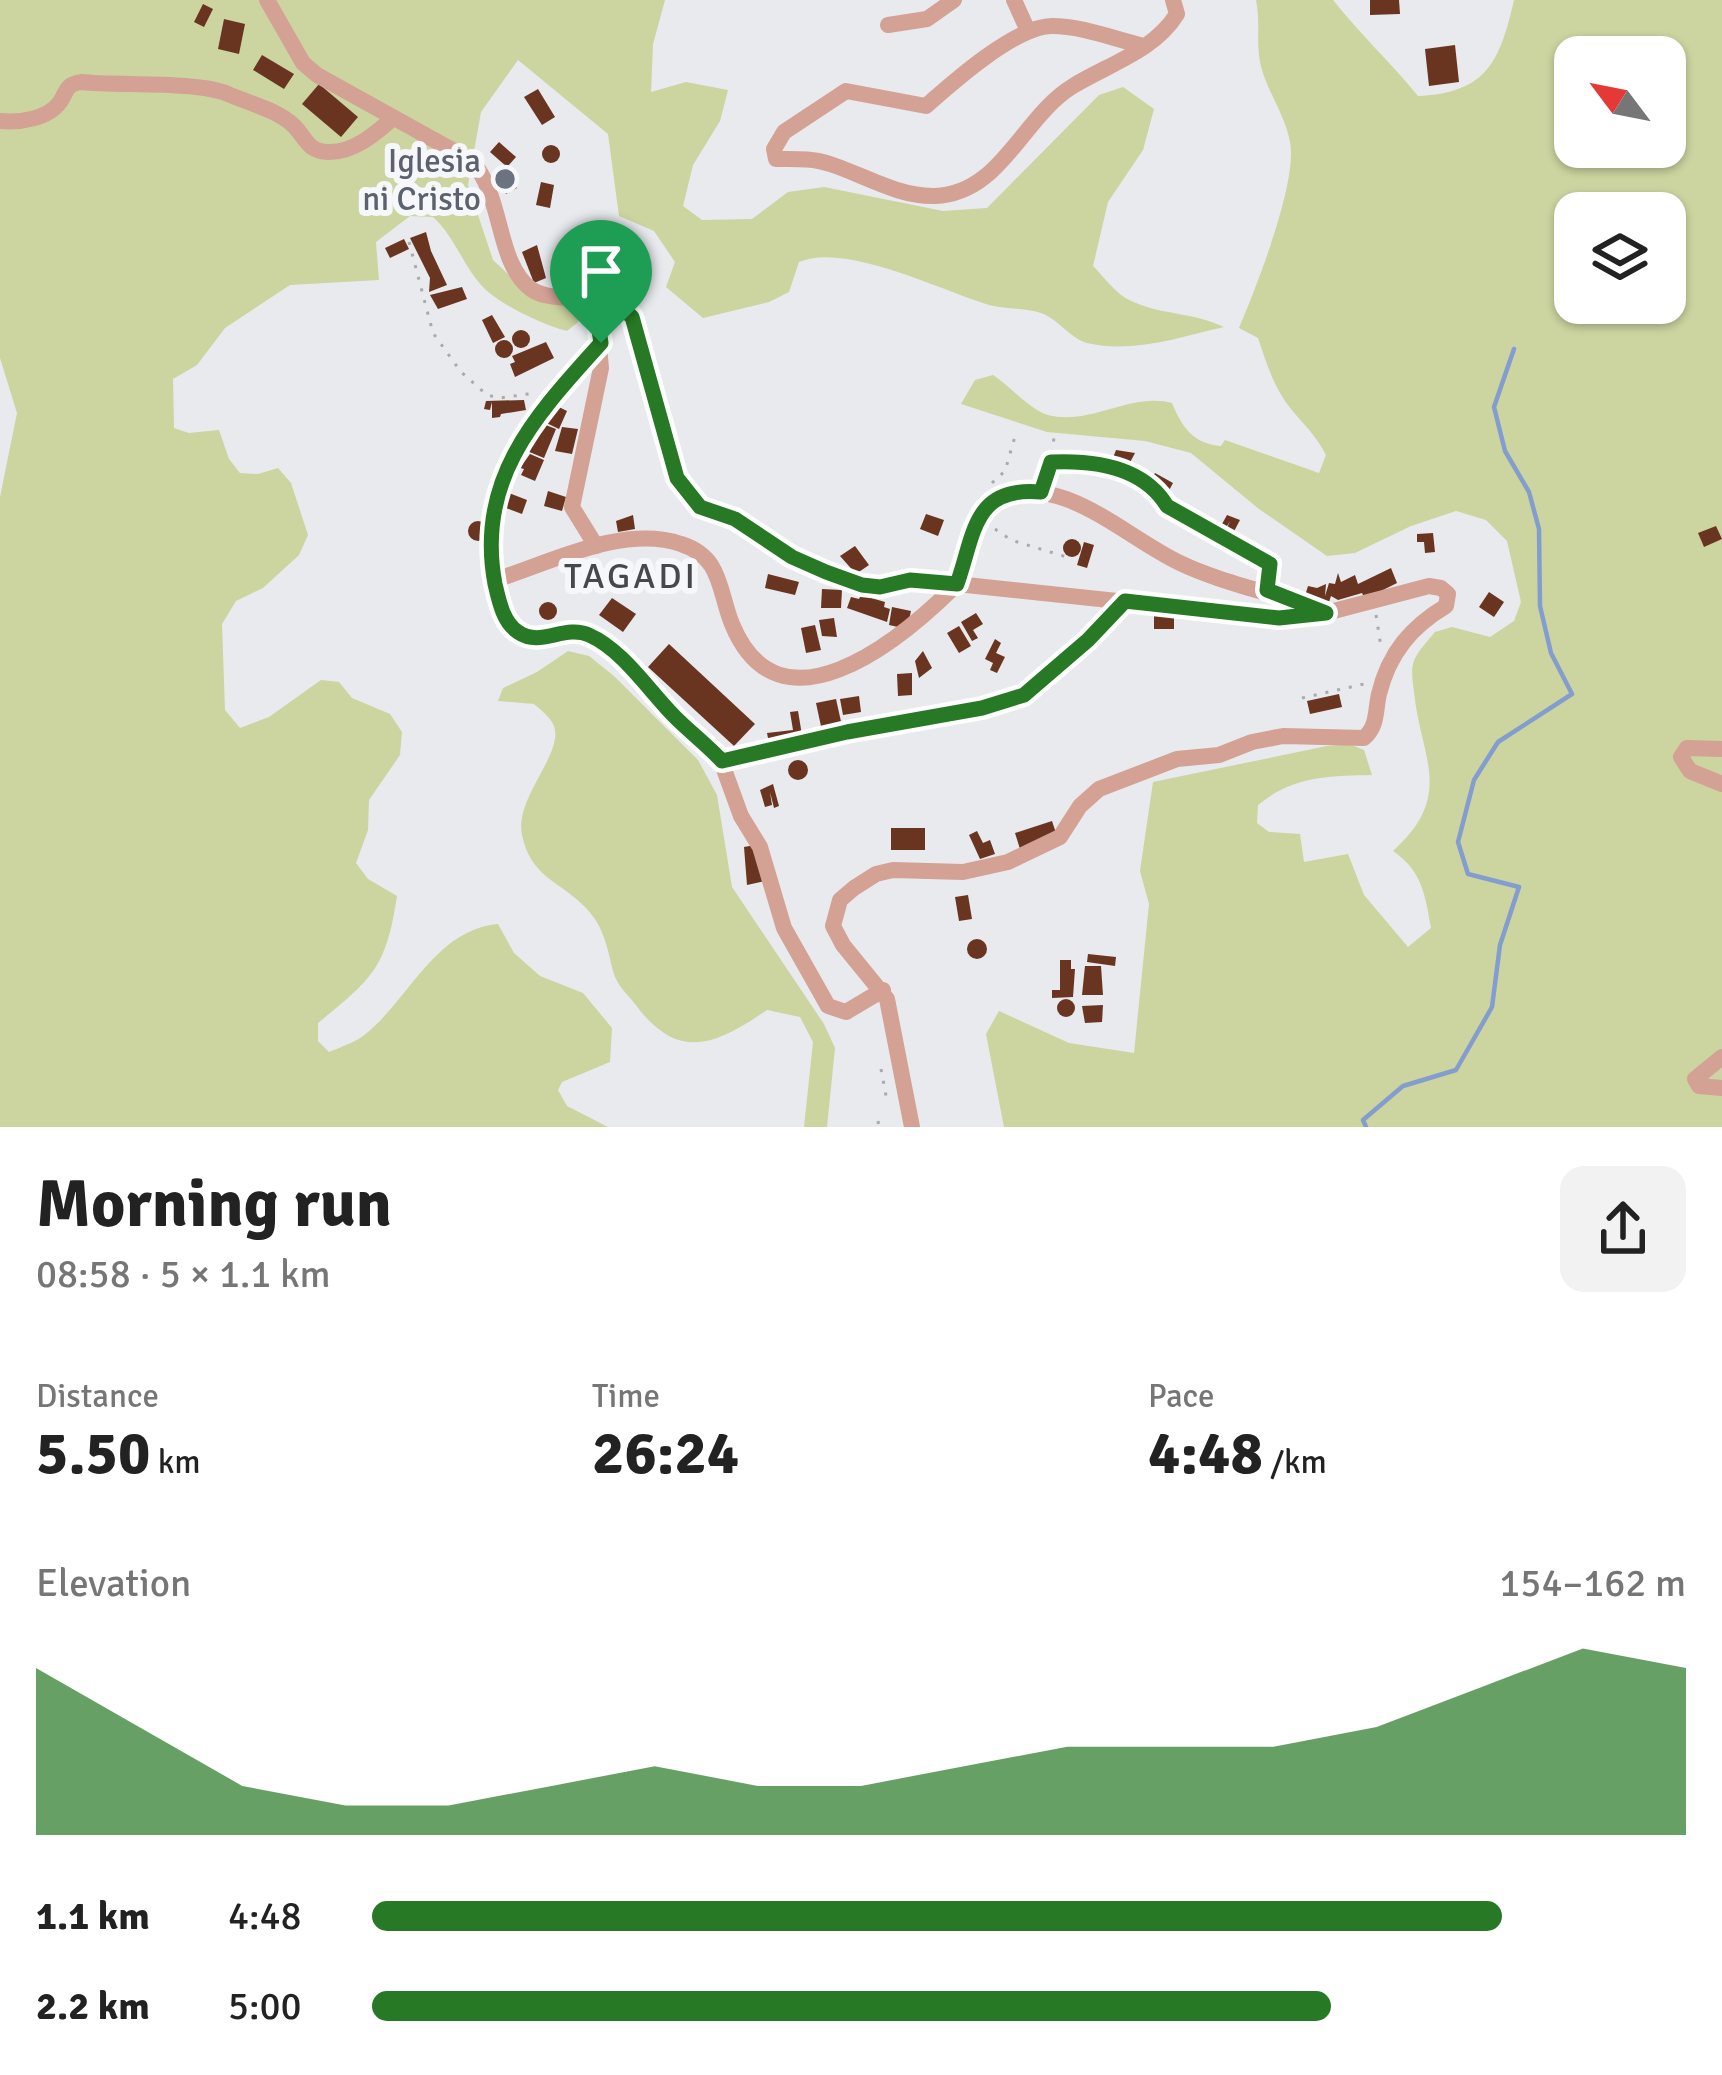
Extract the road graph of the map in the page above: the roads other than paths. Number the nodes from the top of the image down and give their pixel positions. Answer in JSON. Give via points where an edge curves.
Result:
{"nodes":[{"id":1,"x":267,"y":0,"type":"edge"},
{"id":2,"x":954,"y":0,"type":"edge"},
{"id":3,"x":1014,"y":0,"type":"edge"},
{"id":4,"x":1173,"y":0,"type":"edge"},
{"id":5,"x":888,"y":26,"type":"dead end"},
{"id":6,"x":1028,"y":31,"type":"junction"},
{"id":7,"x":1144,"y":46,"type":"junction"},
{"id":8,"x":392,"y":119,"type":"junction"},
{"id":9,"x":0,"y":121,"type":"edge"},
{"id":10,"x":601,"y":343,"type":"junction"},
{"id":11,"x":596,"y":546,"type":"junction"},
{"id":12,"x":494,"y":580,"type":"junction"},
{"id":13,"x":957,"y":584,"type":"junction"},
{"id":14,"x":1125,"y":601,"type":"junction"},
{"id":15,"x":1326,"y":613,"type":"junction"},
{"id":16,"x":1722,"y":749,"type":"edge"},
{"id":17,"x":722,"y":761,"type":"junction"},
{"id":18,"x":1722,"y":784,"type":"edge"},
{"id":19,"x":883,"y":990,"type":"junction"},
{"id":20,"x":1722,"y":1057,"type":"edge"},
{"id":21,"x":1722,"y":1088,"type":"edge"},
{"id":22,"x":912,"y":1127,"type":"edge"}],
"edges":[{"from":1,"to":8,"type":"street","via":[[303,63]]},
{"from":2,"to":5,"type":"street","via":[[927,19]]},
{"from":3,"to":6,"type":"street"},
{"from":4,"to":7,"type":"street","via":[[1177,14]]},
{"from":6,"to":7,"type":"street","via":[[1072,28]]},
{"from":6,"to":7,"type":"street","via":[[926,106],[846,91],[784,132],[776,159],[811,159],[932,197],[962,193],[985,180],[1070,87]]},
{"from":8,"to":9,"type":"street","via":[[362,142],[324,152],[280,116],[224,92],[81,82],[68,86],[52,110]]},
{"from":8,"to":10,"type":"street","via":[[472,161],[528,286],[595,305]]},
{"from":10,"to":11,"type":"street","via":[[572,507]]},
{"from":10,"to":12,"type":"street","via":[[529,425],[501,480]]},
{"from":11,"to":12,"type":"street"},
{"from":11,"to":13,"type":"street","via":[[654,539],[703,554],[755,662],[789,678],[874,654]]},
{"from":12,"to":17,"type":"street","via":[[513,628],[534,639],[592,636]]},
{"from":13,"to":14,"type":"street"},
{"from":13,"to":15,"type":"street","via":[[978,519],[994,497],[1041,492],[1098,512],[1178,562]]},
{"from":14,"to":15,"type":"street","via":[[1279,618]]},
{"from":14,"to":17,"type":"street","via":[[1024,695]]},
{"from":15,"to":19,"type":"street","via":[[1429,586],[1448,594],[1446,606],[1398,645],[1364,738],[1283,736],[1177,759],[1099,789],[1060,837],[1008,862],[876,874],[840,900],[832,926]]},
{"from":16,"to":18,"type":"street","via":[[1687,748],[1681,757],[1690,771]]},
{"from":17,"to":19,"type":"street","via":[[784,928],[822,1000],[846,1012]]},
{"from":19,"to":22,"type":"street"},
{"from":20,"to":21,"type":"street","via":[[1695,1078]]}]}
